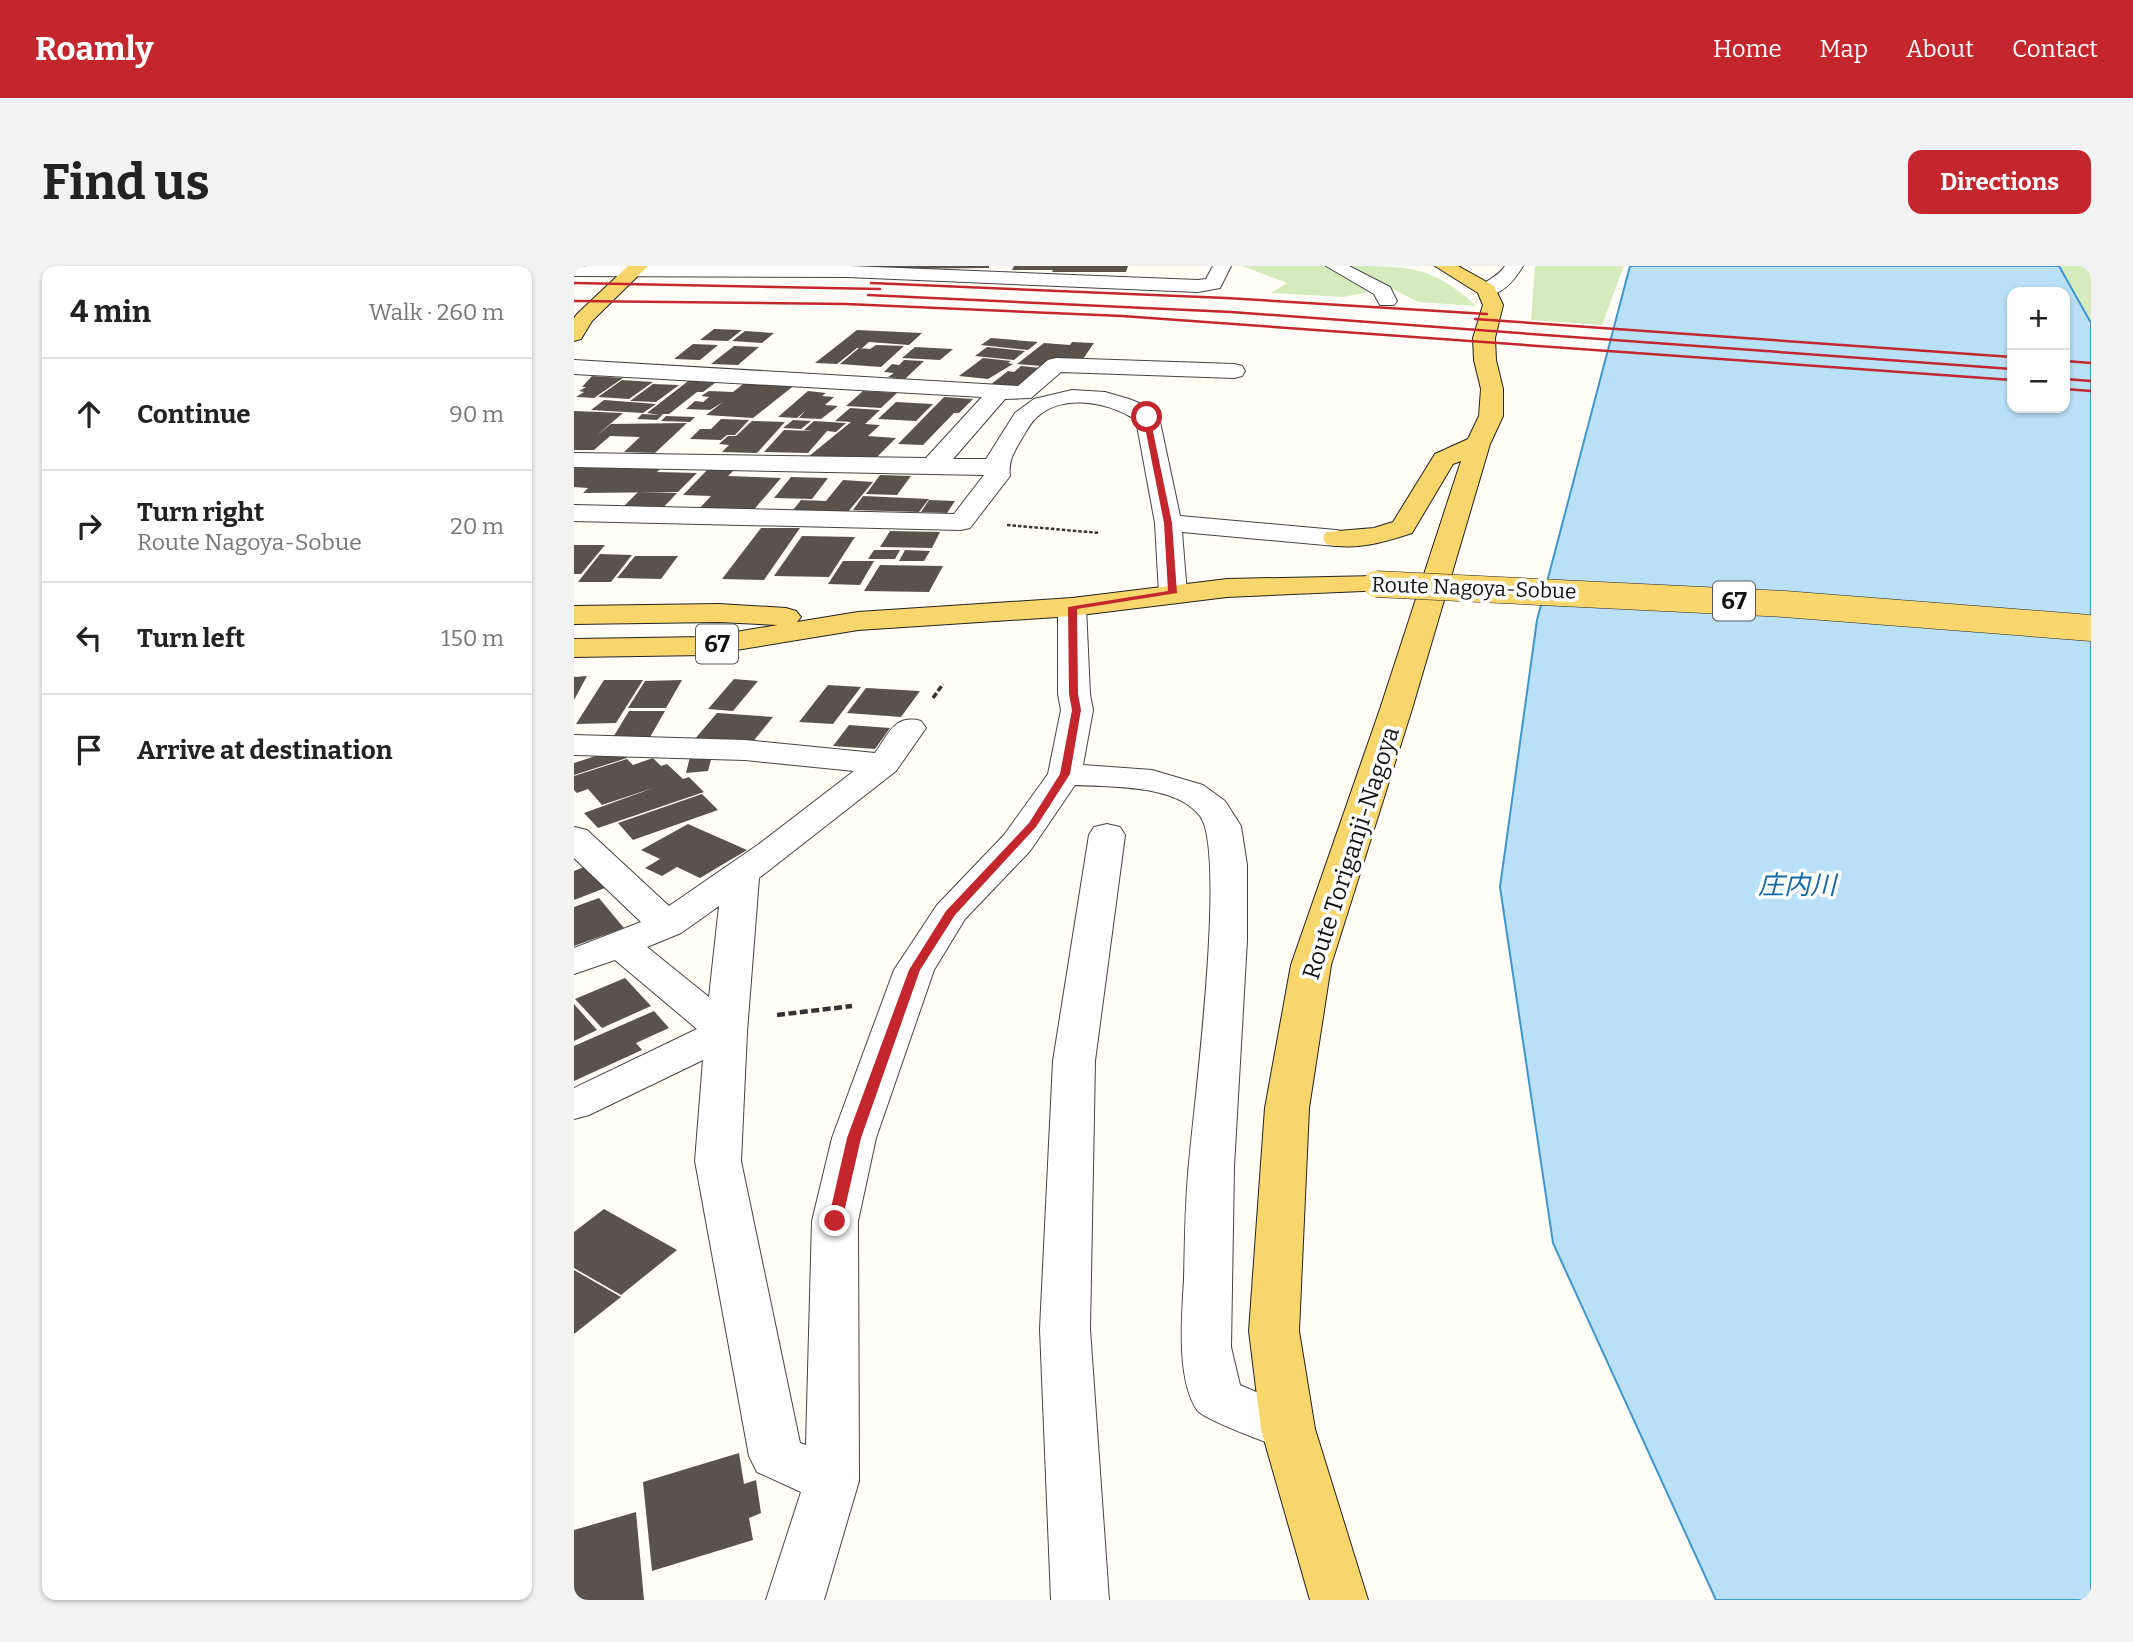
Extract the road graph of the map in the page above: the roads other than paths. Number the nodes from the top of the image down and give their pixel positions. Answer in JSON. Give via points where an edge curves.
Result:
{"nodes":[{"id":1,"x":1222,"y":266,"type":"edge"},
{"id":2,"x":1335,"y":266,"type":"edge"},
{"id":3,"x":1444,"y":266,"type":"edge"},
{"id":4,"x":637,"y":268,"type":"edge"},
{"id":5,"x":848,"y":268,"type":"edge"},
{"id":6,"x":574,"y":271,"type":"edge"},
{"id":7,"x":1501,"y":278,"type":"edge"},
{"id":8,"x":1387,"y":301,"type":"dead end"},
{"id":9,"x":574,"y":335,"type":"edge"},
{"id":10,"x":574,"y":366,"type":"edge"},
{"id":11,"x":1234,"y":371,"type":"dead end"},
{"id":12,"x":999,"y":392,"type":"junction"},
{"id":13,"x":1478,"y":444,"type":"junction"},
{"id":14,"x":574,"y":460,"type":"edge"},
{"id":15,"x":933,"y":466,"type":"junction"},
{"id":16,"x":995,"y":467,"type":"junction"},
{"id":17,"x":574,"y":513,"type":"edge"},
{"id":18,"x":1168,"y":523,"type":"junction"},
{"id":19,"x":1336,"y":538,"type":"joint"},
{"id":20,"x":1173,"y":593,"type":"junction"},
{"id":21,"x":1072,"y":607,"type":"junction"},
{"id":22,"x":574,"y":615,"type":"edge"},
{"id":23,"x":858,"y":621,"type":"junction"},
{"id":24,"x":2091,"y":628,"type":"edge"},
{"id":25,"x":574,"y":648,"type":"edge"},
{"id":26,"x":910,"y":728,"type":"dead end"},
{"id":27,"x":574,"y":745,"type":"edge"},
{"id":28,"x":884,"y":764,"type":"junction"},
{"id":29,"x":1065,"y":774,"type":"junction"},
{"id":30,"x":1107,"y":835,"type":"dead end"},
{"id":31,"x":574,"y":838,"type":"edge"},
{"id":32,"x":741,"y":873,"type":"junction"},
{"id":33,"x":667,"y":925,"type":"junction"},
{"id":34,"x":621,"y":945,"type":"junction"},
{"id":35,"x":574,"y":962,"type":"edge"},
{"id":36,"x":727,"y":1027,"type":"junction"},
{"id":37,"x":574,"y":1105,"type":"edge"},
{"id":38,"x":1288,"y":1429,"type":"junction"},
{"id":39,"x":832,"y":1481,"type":"junction"},
{"id":40,"x":795,"y":1600,"type":"edge"},
{"id":41,"x":1080,"y":1600,"type":"edge"},
{"id":42,"x":1339,"y":1600,"type":"edge"}],
"edges":[{"from":1,"to":5,"type":"street","via":[[1213,284],[1198,286],[856,273]]},
{"from":2,"to":8,"type":"street","via":[[1383,291]]},
{"from":3,"to":7,"type":"main road","name":"Route Toriganji-Nagoya"},
{"from":4,"to":5,"type":"street"},
{"from":4,"to":6,"type":"street"},
{"from":4,"to":9,"type":"main road","via":[[584,318]]},
{"from":7,"to":13,"type":"main road","name":"Route Toriganji-Nagoya","via":[[1485,338],[1491,416]]},
{"from":10,"to":12,"type":"street"},
{"from":11,"to":12,"type":"street","via":[[1056,365],[1023,393]]},
{"from":12,"to":15,"type":"street"},
{"from":13,"to":19,"type":"main road","via":[[1444,459],[1403,527],[1377,536]]},
{"from":13,"to":38,"type":"main road","name":"Route Toriganji-Nagoya","via":[[1311,965],[1287,1108],[1274,1331]]},
{"from":14,"to":15,"type":"street"},
{"from":15,"to":16,"type":"street"},
{"from":16,"to":17,"type":"street","via":[[997,476],[961,522]]},
{"from":16,"to":18,"type":"street","via":[[1028,412],[1042,403],[1063,398],[1112,399],[1147,417]]},
{"from":18,"to":19,"type":"street"},
{"from":18,"to":20,"type":"street"},
{"from":20,"to":21,"type":"main road","name":"Route Nagoya-Sobue","number":"67"},
{"from":20,"to":24,"type":"main road","name":"Route Nagoya-Sobue","number":"67","bridge":true,"via":[[1227,587],[1376,584],[1770,603]]},
{"from":21,"to":23,"type":"main road","name":"Route Nagoya-Sobue","number":"67"},
{"from":21,"to":29,"type":"street","via":[[1077,710]]},
{"from":22,"to":23,"type":"main road","name":"Route Nagoya-Sobue","number":"67","via":[[719,613]]},
{"from":23,"to":25,"type":"main road","name":"Route Nagoya-Sobue","number":"67","via":[[706,646]]},
{"from":26,"to":28,"type":"street"},
{"from":27,"to":28,"type":"street","via":[[745,750]]},
{"from":28,"to":32,"type":"street"},
{"from":29,"to":38,"type":"street","via":[[1152,780],[1191,792],[1213,808],[1223,826],[1229,865],[1228,940],[1211,1167],[1206,1348],[1217,1398]]},
{"from":29,"to":39,"type":"street","via":[[1032,825],[950,914],[914,970],[854,1138],[835,1221]]},
{"from":30,"to":41,"type":"street","via":[[1074,1061],[1065,1329]]},
{"from":31,"to":33,"type":"street"},
{"from":32,"to":33,"type":"street"},
{"from":32,"to":36,"type":"street"},
{"from":33,"to":34,"type":"street"},
{"from":34,"to":35,"type":"street"},
{"from":34,"to":36,"type":"street"},
{"from":36,"to":37,"type":"street"},
{"from":36,"to":39,"type":"street","via":[[718,1161],[776,1456]]},
{"from":38,"to":42,"type":"main road","name":"Route Toriganji-Nagoya"},
{"from":39,"to":40,"type":"street"}]}
